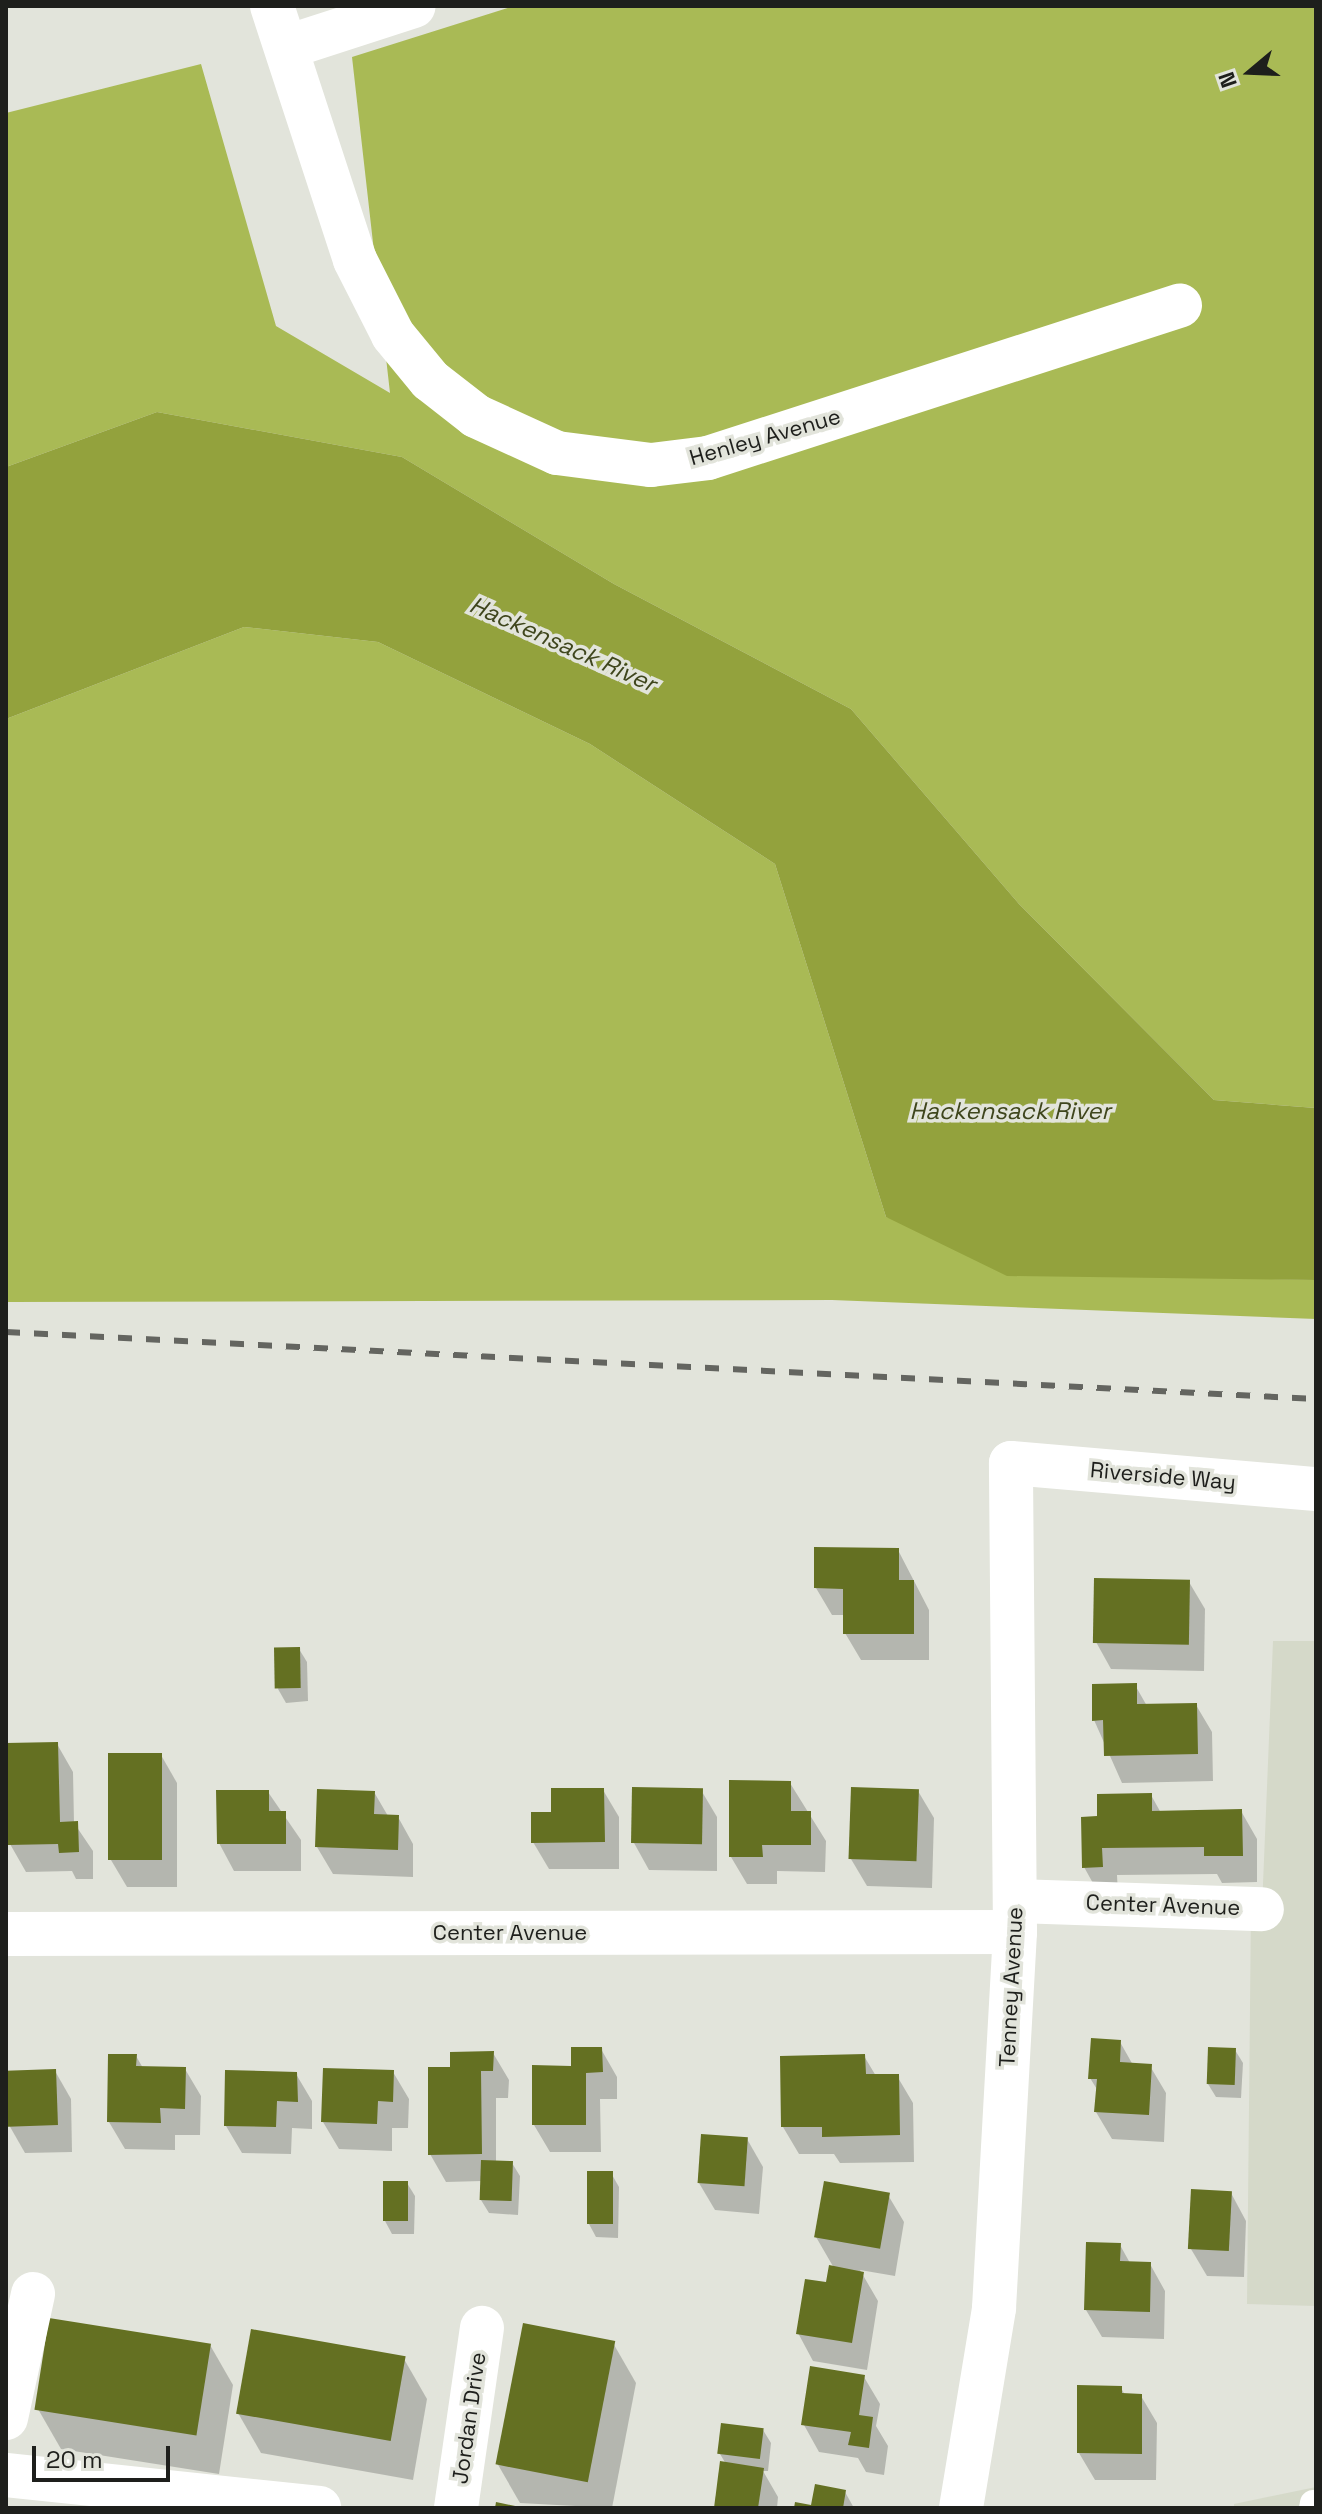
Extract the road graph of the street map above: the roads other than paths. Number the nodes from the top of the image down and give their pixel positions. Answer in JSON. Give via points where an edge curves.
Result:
{"nodes":[{"id":1,"x":272,"y":6,"type":"edge"},
{"id":2,"x":414,"y":6,"type":"edge"},
{"id":3,"x":287,"y":47,"type":"junction"},
{"id":4,"x":1180,"y":306,"type":"dead end"},
{"id":5,"x":1011,"y":1463,"type":"joint"},
{"id":6,"x":1316,"y":1489,"type":"edge"},
{"id":7,"x":1262,"y":1909,"type":"dead end"},
{"id":8,"x":1015,"y":1916,"type":"junction"},
{"id":9,"x":6,"y":1934,"type":"edge"},
{"id":10,"x":33,"y":2294,"type":"dead end"},
{"id":11,"x":482,"y":2328,"type":"dead end"},
{"id":12,"x":6,"y":2418,"type":"edge"},
{"id":13,"x":6,"y":2475,"type":"edge"},
{"id":14,"x":319,"y":2508,"type":"edge"},
{"id":15,"x":456,"y":2508,"type":"edge"},
{"id":16,"x":961,"y":2508,"type":"edge"}],
"edges":[{"from":1,"to":3,"type":"street","name":"Henley Avenue"},
{"from":2,"to":3,"type":"street"},
{"from":3,"to":4,"type":"street","name":"Henley Avenue","via":[[355,260],[393,335],[430,380],[476,416],[557,453],[651,465],[708,458]]},
{"from":5,"to":6,"type":"street","name":"Riverside Way"},
{"from":5,"to":8,"type":"street","name":"Tenney Avenue"},
{"from":7,"to":8,"type":"street","name":"Center Avenue"},
{"from":8,"to":9,"type":"street","name":"Center Avenue"},
{"from":8,"to":16,"type":"street","name":"Tenney Avenue","via":[[994,2308]]},
{"from":10,"to":12,"type":"street"},
{"from":11,"to":15,"type":"street","name":"Jordan Drive"},
{"from":13,"to":14,"type":"street"}]}
